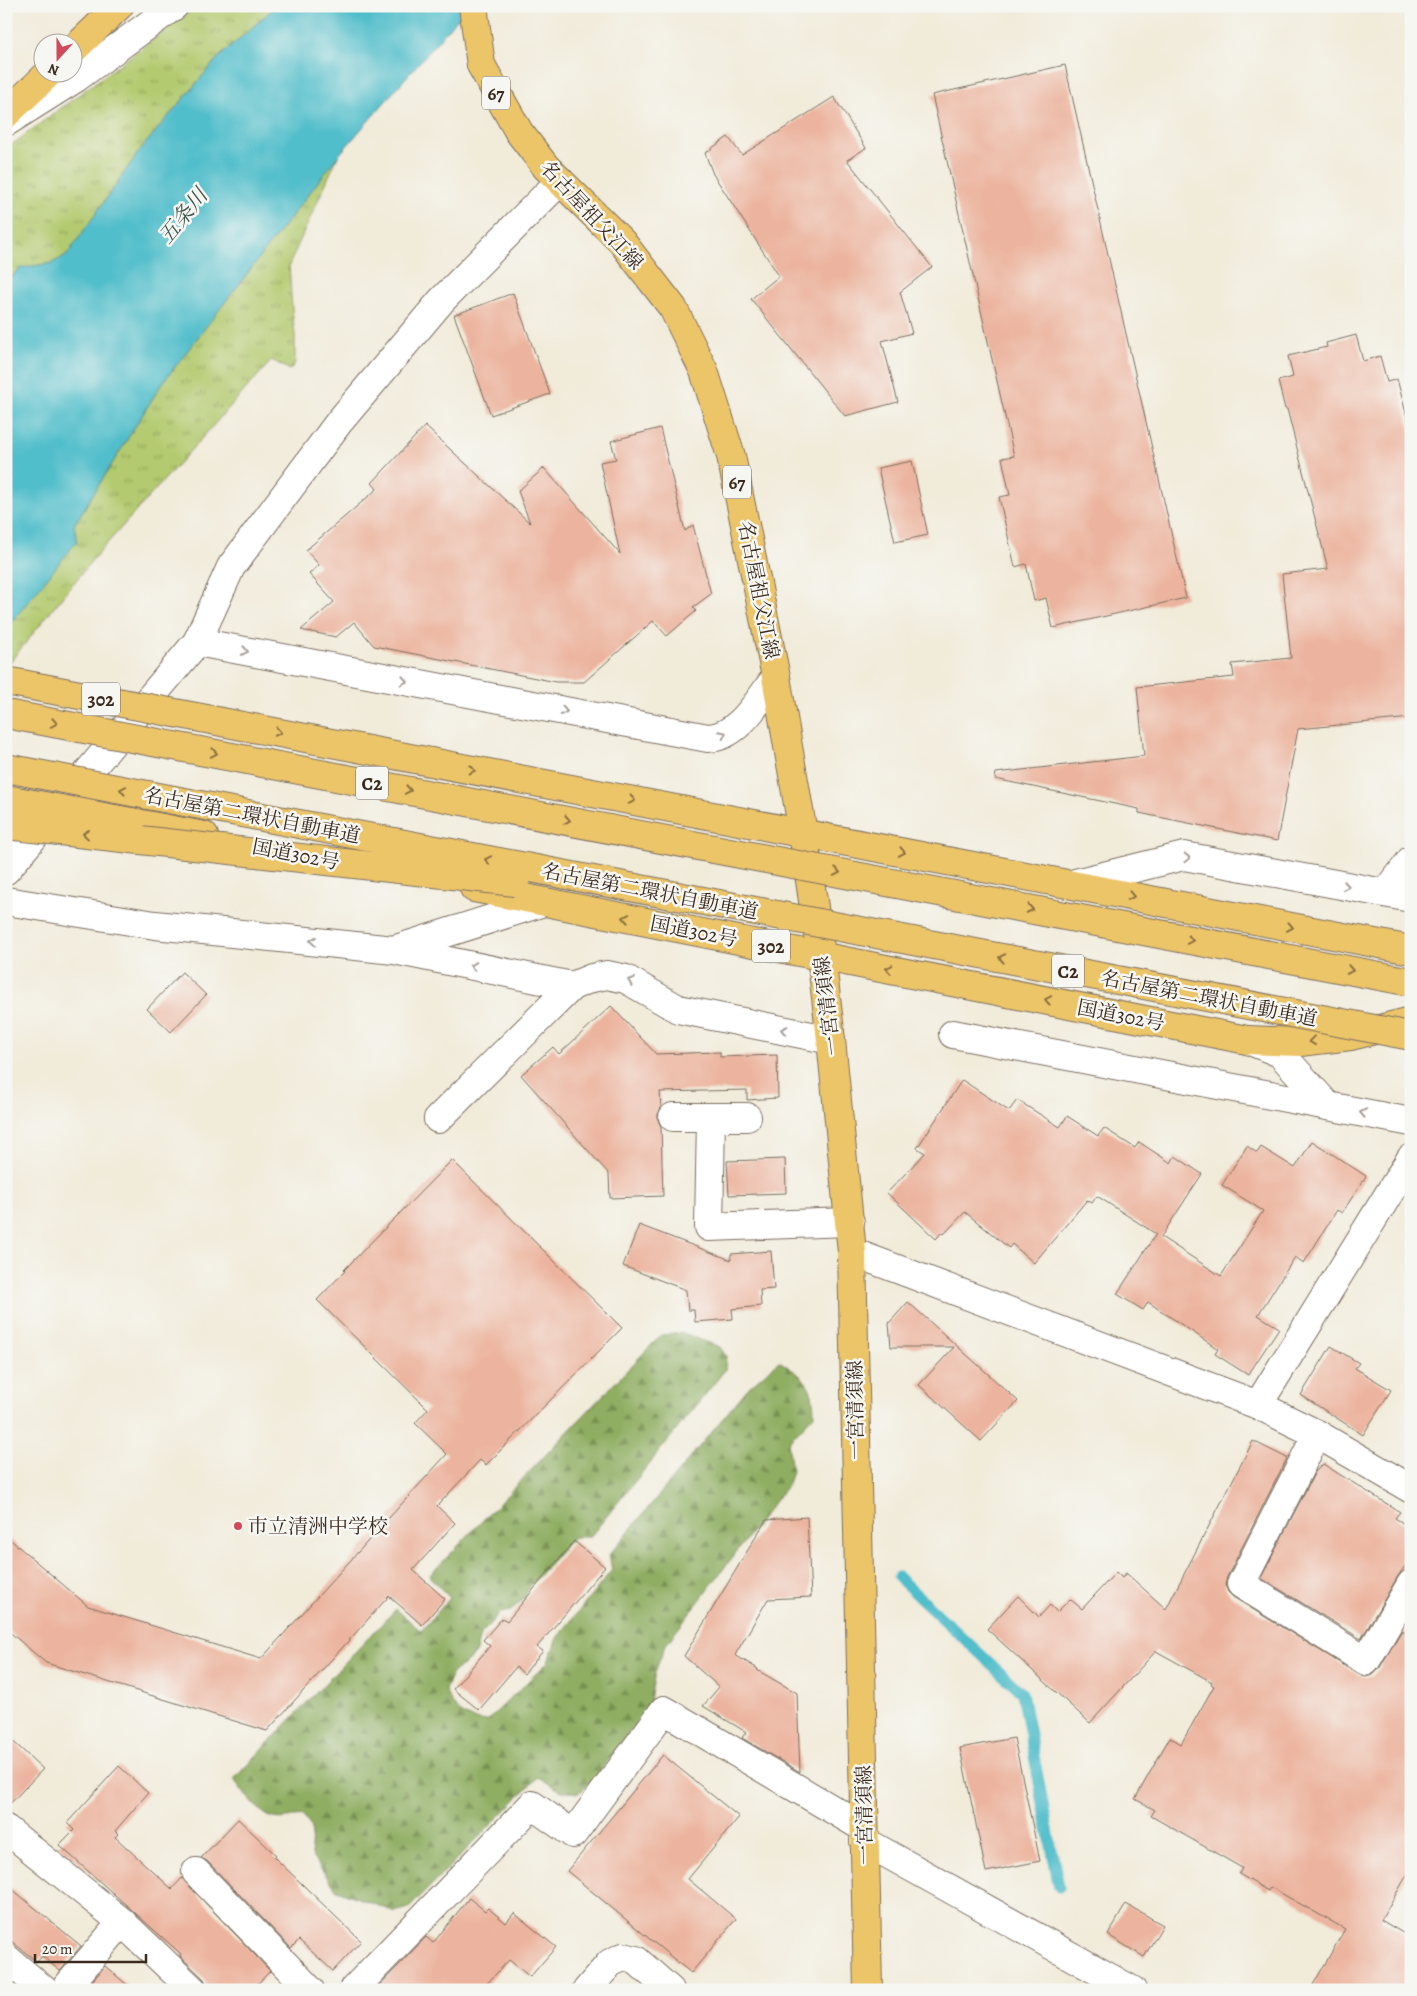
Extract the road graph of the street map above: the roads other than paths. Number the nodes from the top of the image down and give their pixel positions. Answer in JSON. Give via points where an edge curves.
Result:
{"nodes":[{"id":1,"x":119,"y":6,"type":"edge"},
{"id":2,"x":174,"y":6,"type":"edge"},
{"id":3,"x":473,"y":6,"type":"edge"},
{"id":4,"x":82,"y":41,"type":"edge"},
{"id":5,"x":40,"y":82,"type":"edge"},
{"id":6,"x":6,"y":114,"type":"edge"},
{"id":7,"x":6,"y":122,"type":"edge"},
{"id":8,"x":553,"y":174,"type":"junction"},
{"id":9,"x":197,"y":642,"type":"junction"},
{"id":10,"x":776,"y":677,"type":"junction"},
{"id":11,"x":6,"y":681,"type":"edge"},
{"id":12,"x":6,"y":714,"type":"edge"},
{"id":13,"x":6,"y":768,"type":"edge"},
{"id":14,"x":6,"y":799,"type":"edge"},
{"id":15,"x":6,"y":825,"type":"edge"},
{"id":16,"x":803,"y":833,"type":"junction"},
{"id":17,"x":1411,"y":860,"type":"edge"},
{"id":18,"x":6,"y":870,"type":"edge"},
{"id":19,"x":1071,"y":884,"type":"junction"},
{"id":20,"x":1398,"y":896,"type":"edge"},
{"id":21,"x":6,"y":902,"type":"edge"},
{"id":22,"x":544,"y":902,"type":"junction"},
{"id":23,"x":726,"y":906,"type":"junction"},
{"id":24,"x":394,"y":950,"type":"junction"},
{"id":25,"x":1411,"y":950,"type":"edge"},
{"id":26,"x":821,"y":955,"type":"junction"},
{"id":27,"x":1411,"y":982,"type":"edge"},
{"id":28,"x":572,"y":986,"type":"junction"},
{"id":29,"x":1411,"y":1020,"type":"edge"},
{"id":30,"x":953,"y":1034,"type":"dead end"},
{"id":31,"x":1411,"y":1036,"type":"edge"},
{"id":32,"x":831,"y":1040,"type":"junction"},
{"id":33,"x":1247,"y":1040,"type":"junction"},
{"id":34,"x":1328,"y":1106,"type":"junction"},
{"id":35,"x":747,"y":1116,"type":"dead end"},
{"id":36,"x":673,"y":1117,"type":"dead end"},
{"id":37,"x":711,"y":1117,"type":"junction"},
{"id":38,"x":438,"y":1119,"type":"dead end"},
{"id":39,"x":1411,"y":1122,"type":"edge"},
{"id":40,"x":1411,"y":1158,"type":"edge"},
{"id":41,"x":850,"y":1222,"type":"junction"},
{"id":42,"x":852,"y":1252,"type":"junction"},
{"id":43,"x":1258,"y":1405,"type":"junction"},
{"id":44,"x":1317,"y":1434,"type":"junction"},
{"id":45,"x":1411,"y":1489,"type":"edge"},
{"id":46,"x":1411,"y":1584,"type":"edge"},
{"id":47,"x":6,"y":1829,"type":"edge"},
{"id":48,"x":864,"y":1834,"type":"junction"},
{"id":49,"x":196,"y":1872,"type":"dead end"},
{"id":50,"x":122,"y":1922,"type":"junction"},
{"id":51,"x":6,"y":1958,"type":"edge"},
{"id":52,"x":44,"y":1990,"type":"edge"},
{"id":53,"x":64,"y":1990,"type":"edge"},
{"id":54,"x":193,"y":1990,"type":"edge"},
{"id":55,"x":310,"y":1990,"type":"edge"},
{"id":56,"x":353,"y":1990,"type":"edge"},
{"id":57,"x":587,"y":1990,"type":"edge"},
{"id":58,"x":670,"y":1990,"type":"edge"},
{"id":59,"x":868,"y":1990,"type":"edge"},
{"id":60,"x":1132,"y":1990,"type":"edge"}],
"edges":[{"from":1,"to":4,"type":"main road"},
{"from":2,"to":7,"type":"street","via":[[76,78]]},
{"from":3,"to":8,"type":"main road","name":"名古屋祖父江線","number":"67","via":[[481,65],[519,132]]},
{"from":5,"to":6,"type":"main road"},
{"from":8,"to":9,"type":"street","via":[[340,422],[231,567]]},
{"from":8,"to":10,"type":"main road","name":"名古屋祖父江線","number":"67","via":[[622,242],[672,308],[704,371],[731,456]]},
{"from":9,"to":10,"type":"street","one_way":true,"via":[[708,738],[730,731],[747,715]]},
{"from":9,"to":18,"type":"street"},
{"from":10,"to":16,"type":"main road","name":"名古屋祖父江線","number":"67"},
{"from":11,"to":16,"type":"main road","number":"302","one_way":true,"bridge":true},
{"from":12,"to":27,"type":"main road","number":"C2","one_way":true,"bridge":true},
{"from":23,"to":13,"type":"main road","name":"名古屋第二環状自動車道","number":"C2","one_way":true,"bridge":true},
{"from":14,"to":22,"type":"main road","name":"国道302号","number":"302","bridge":true},
{"from":23,"to":15,"type":"main road","one_way":true,"bridge":true},
{"from":16,"to":19,"type":"main road","number":"302","one_way":true},
{"from":16,"to":26,"type":"main road","name":"一宮清須線"},
{"from":17,"to":20,"type":"street"},
{"from":19,"to":20,"type":"street","one_way":true,"via":[[1184,856]]},
{"from":19,"to":25,"type":"main road","number":"302","one_way":true},
{"from":24,"to":21,"type":"street","one_way":true,"via":[[155,925]]},
{"from":22,"to":24,"type":"street"},
{"from":26,"to":22,"type":"main road","name":"国道302号","number":"302","one_way":true},
{"from":31,"to":23,"type":"main road","name":"名古屋第二環状自動車道","number":"C2","one_way":true,"bridge":true},
{"from":28,"to":24,"type":"street","one_way":true},
{"from":26,"to":32,"type":"main road","name":"一宮清須線"},
{"from":33,"to":26,"type":"main road","name":"国道302号","number":"302","one_way":true},
{"from":32,"to":28,"type":"street","one_way":true,"via":[[678,1009],[626,979],[607,975]]},
{"from":28,"to":38,"type":"street"},
{"from":29,"to":33,"type":"main road","name":"国道302号","number":"302","one_way":true,"via":[[1351,1036],[1300,1042]]},
{"from":30,"to":34,"type":"street"},
{"from":32,"to":41,"type":"main road","name":"一宮清須線"},
{"from":33,"to":34,"type":"street","via":[[1280,1053]]},
{"from":39,"to":34,"type":"street","one_way":true},
{"from":35,"to":37,"type":"street"},
{"from":36,"to":37,"type":"street"},
{"from":37,"to":41,"type":"street","via":[[709,1227]]},
{"from":40,"to":43,"type":"street"},
{"from":41,"to":42,"type":"main road","name":"一宮清須線"},
{"from":42,"to":43,"type":"street"},
{"from":42,"to":48,"type":"main road","name":"一宮清須線"},
{"from":43,"to":44,"type":"street"},
{"from":44,"to":45,"type":"street"},
{"from":44,"to":46,"type":"street","via":[[1241,1584],[1366,1661]]},
{"from":47,"to":50,"type":"street"},
{"from":48,"to":56,"type":"street","via":[[664,1710],[573,1834],[532,1805]]},
{"from":48,"to":59,"type":"main road","name":"一宮清須線"},
{"from":48,"to":60,"type":"street"},
{"from":49,"to":55,"type":"street"},
{"from":50,"to":53,"type":"street"},
{"from":50,"to":54,"type":"street"},
{"from":51,"to":52,"type":"street"},
{"from":57,"to":58,"type":"street","via":[[610,1963],[623,1957],[636,1960]]}]}
